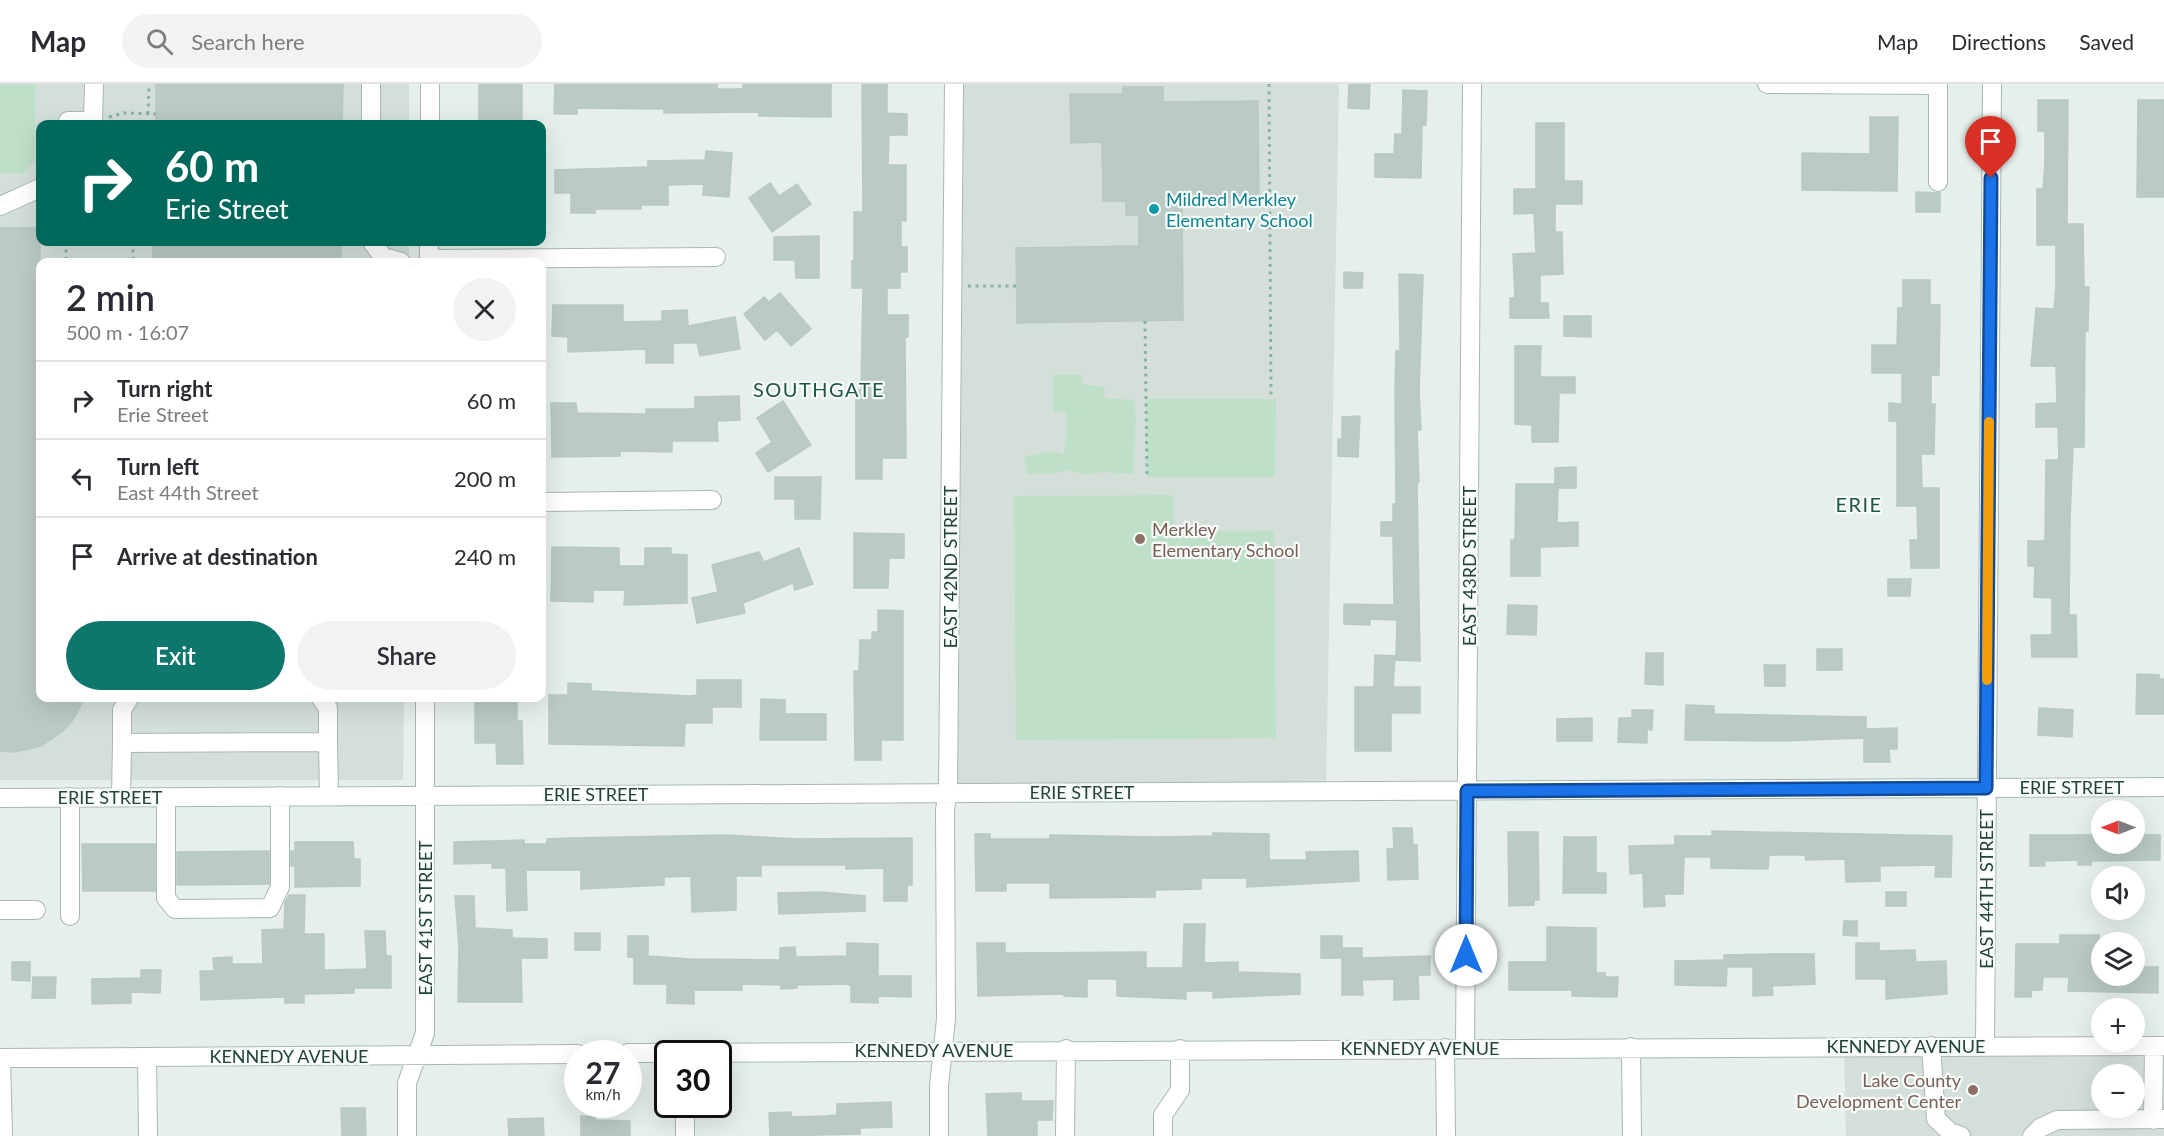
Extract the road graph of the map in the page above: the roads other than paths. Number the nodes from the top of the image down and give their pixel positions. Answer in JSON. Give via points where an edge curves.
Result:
{"nodes":[{"id":1,"x":94,"y":84,"type":"edge"},
{"id":2,"x":371,"y":84,"type":"edge"},
{"id":3,"x":430,"y":84,"type":"edge"},
{"id":4,"x":954,"y":84,"type":"edge"},
{"id":5,"x":1472,"y":84,"type":"edge"},
{"id":6,"x":1767,"y":84,"type":"edge"},
{"id":7,"x":1992,"y":84,"type":"edge"},
{"id":8,"x":1922,"y":85,"type":"edge"},
{"id":9,"x":93,"y":120,"type":"edge"},
{"id":10,"x":371,"y":120,"type":"edge"},
{"id":11,"x":430,"y":120,"type":"edge"},
{"id":12,"x":1938,"y":182,"type":"dead end"},
{"id":13,"x":36,"y":190,"type":"edge"},
{"id":14,"x":0,"y":206,"type":"edge"},
{"id":15,"x":375,"y":246,"type":"edge"},
{"id":16,"x":429,"y":254,"type":"edge"},
{"id":17,"x":716,"y":257,"type":"dead end"},
{"id":18,"x":387,"y":258,"type":"edge"},
{"id":19,"x":712,"y":500,"type":"dead end"},
{"id":20,"x":546,"y":502,"type":"edge"},
{"id":21,"x":127,"y":702,"type":"edge"},
{"id":22,"x":324,"y":702,"type":"edge"},
{"id":23,"x":425,"y":702,"type":"edge"},
{"id":24,"x":328,"y":742,"type":"junction"},
{"id":25,"x":122,"y":743,"type":"junction"},
{"id":26,"x":2164,"y":787,"type":"edge"},
{"id":27,"x":1986,"y":788,"type":"junction"},
{"id":28,"x":1467,"y":791,"type":"junction"},
{"id":29,"x":948,"y":792,"type":"junction"},
{"id":30,"x":424,"y":795,"type":"junction"},
{"id":31,"x":280,"y":796,"type":"junction"},
{"id":32,"x":329,"y":796,"type":"junction"},
{"id":33,"x":70,"y":797,"type":"junction"},
{"id":34,"x":121,"y":797,"type":"junction"},
{"id":35,"x":166,"y":797,"type":"junction"},
{"id":36,"x":0,"y":798,"type":"edge"},
{"id":37,"x":0,"y":910,"type":"edge"},
{"id":38,"x":36,"y":910,"type":"dead end"},
{"id":39,"x":70,"y":916,"type":"dead end"},
{"id":40,"x":1931,"y":1046,"type":"junction"},
{"id":41,"x":1985,"y":1046,"type":"junction"},
{"id":42,"x":2159,"y":1046,"type":"edge"},
{"id":43,"x":1631,"y":1047,"type":"junction"},
{"id":44,"x":1445,"y":1048,"type":"junction"},
{"id":45,"x":1466,"y":1048,"type":"junction"},
{"id":46,"x":1066,"y":1049,"type":"junction"},
{"id":47,"x":1180,"y":1049,"type":"junction"},
{"id":48,"x":943,"y":1050,"type":"junction"},
{"id":49,"x":732,"y":1052,"type":"edge"},
{"id":50,"x":564,"y":1054,"type":"edge"},
{"id":51,"x":416,"y":1056,"type":"junction"},
{"id":52,"x":147,"y":1057,"type":"junction"},
{"id":53,"x":1,"y":1058,"type":"edge"},
{"id":54,"x":685,"y":1118,"type":"edge"},
{"id":55,"x":2159,"y":1120,"type":"edge"},
{"id":56,"x":3,"y":1136,"type":"edge"},
{"id":57,"x":148,"y":1136,"type":"edge"},
{"id":58,"x":407,"y":1136,"type":"edge"},
{"id":59,"x":685,"y":1136,"type":"edge"},
{"id":60,"x":939,"y":1136,"type":"edge"},
{"id":61,"x":1065,"y":1136,"type":"edge"},
{"id":62,"x":1163,"y":1136,"type":"edge"},
{"id":63,"x":1446,"y":1136,"type":"edge"},
{"id":64,"x":1632,"y":1136,"type":"edge"},
{"id":65,"x":1960,"y":1136,"type":"edge"},
{"id":66,"x":2032,"y":1136,"type":"edge"}],
"edges":[{"from":1,"to":9,"type":"street"},
{"from":2,"to":10,"type":"street"},
{"from":3,"to":11,"type":"street"},
{"from":4,"to":29,"type":"street","name":"EAST 42ND STREET"},
{"from":5,"to":28,"type":"street","name":"EAST 43RD STREET"},
{"from":6,"to":8,"type":"street"},
{"from":7,"to":27,"type":"street","name":"EAST 44TH STREET"},
{"from":8,"to":12,"type":"street","via":[[1938,85]]},
{"from":13,"to":14,"type":"street"},
{"from":15,"to":18,"type":"street"},
{"from":16,"to":17,"type":"street"},
{"from":19,"to":20,"type":"street"},
{"from":21,"to":25,"type":"street","via":[[122,710]]},
{"from":22,"to":24,"type":"street","via":[[328,708]]},
{"from":23,"to":30,"type":"street","name":"EAST 41ST STREET"},
{"from":24,"to":25,"type":"street"},
{"from":24,"to":32,"type":"street"},
{"from":25,"to":34,"type":"street"},
{"from":26,"to":27,"type":"street","name":"ERIE STREET"},
{"from":27,"to":28,"type":"street","name":"ERIE STREET"},
{"from":27,"to":41,"type":"street","name":"EAST 44TH STREET"},
{"from":28,"to":29,"type":"street","name":"ERIE STREET"},
{"from":28,"to":45,"type":"street","name":"EAST 43RD STREET"},
{"from":29,"to":30,"type":"street","name":"ERIE STREET"},
{"from":29,"to":48,"type":"street","name":"EAST 42ND STREET"},
{"from":30,"to":32,"type":"street","name":"ERIE STREET"},
{"from":30,"to":51,"type":"street","name":"EAST 41ST STREET","via":[[425,1033]]},
{"from":31,"to":32,"type":"street","name":"ERIE STREET"},
{"from":31,"to":35,"type":"street","name":"ERIE STREET"},
{"from":31,"to":35,"type":"street","via":[[280,887],[270,908],[187,909],[175,909],[166,898]]},
{"from":33,"to":34,"type":"street","name":"ERIE STREET"},
{"from":33,"to":36,"type":"street","name":"ERIE STREET"},
{"from":33,"to":39,"type":"street"},
{"from":34,"to":35,"type":"street","name":"ERIE STREET"},
{"from":37,"to":38,"type":"street"},
{"from":40,"to":41,"type":"street","name":"KENNEDY AVENUE"},
{"from":40,"to":43,"type":"street","name":"KENNEDY AVENUE"},
{"from":40,"to":65,"type":"street","via":[[1936,1119]]},
{"from":41,"to":42,"type":"street","name":"KENNEDY AVENUE"},
{"from":42,"to":55,"type":"street"},
{"from":43,"to":45,"type":"street","name":"KENNEDY AVENUE"},
{"from":43,"to":64,"type":"street"},
{"from":44,"to":45,"type":"street","name":"KENNEDY AVENUE"},
{"from":44,"to":47,"type":"street","name":"KENNEDY AVENUE"},
{"from":44,"to":63,"type":"street"},
{"from":46,"to":47,"type":"street","name":"KENNEDY AVENUE"},
{"from":46,"to":48,"type":"street","name":"KENNEDY AVENUE"},
{"from":46,"to":61,"type":"street"},
{"from":47,"to":62,"type":"street","via":[[1180,1090],[1163,1115]]},
{"from":48,"to":49,"type":"street","name":"KENNEDY AVENUE"},
{"from":48,"to":60,"type":"street","name":"EAST 42ND STREET"},
{"from":50,"to":51,"type":"street","name":"KENNEDY AVENUE"},
{"from":51,"to":52,"type":"street","name":"KENNEDY AVENUE"},
{"from":51,"to":58,"type":"street","name":"EAST 41ST STREET","via":[[407,1083]]},
{"from":52,"to":53,"type":"street","name":"KENNEDY AVENUE"},
{"from":52,"to":57,"type":"street"},
{"from":53,"to":56,"type":"street"},
{"from":54,"to":59,"type":"street"},
{"from":55,"to":66,"type":"street","via":[[2057,1120]]}]}
